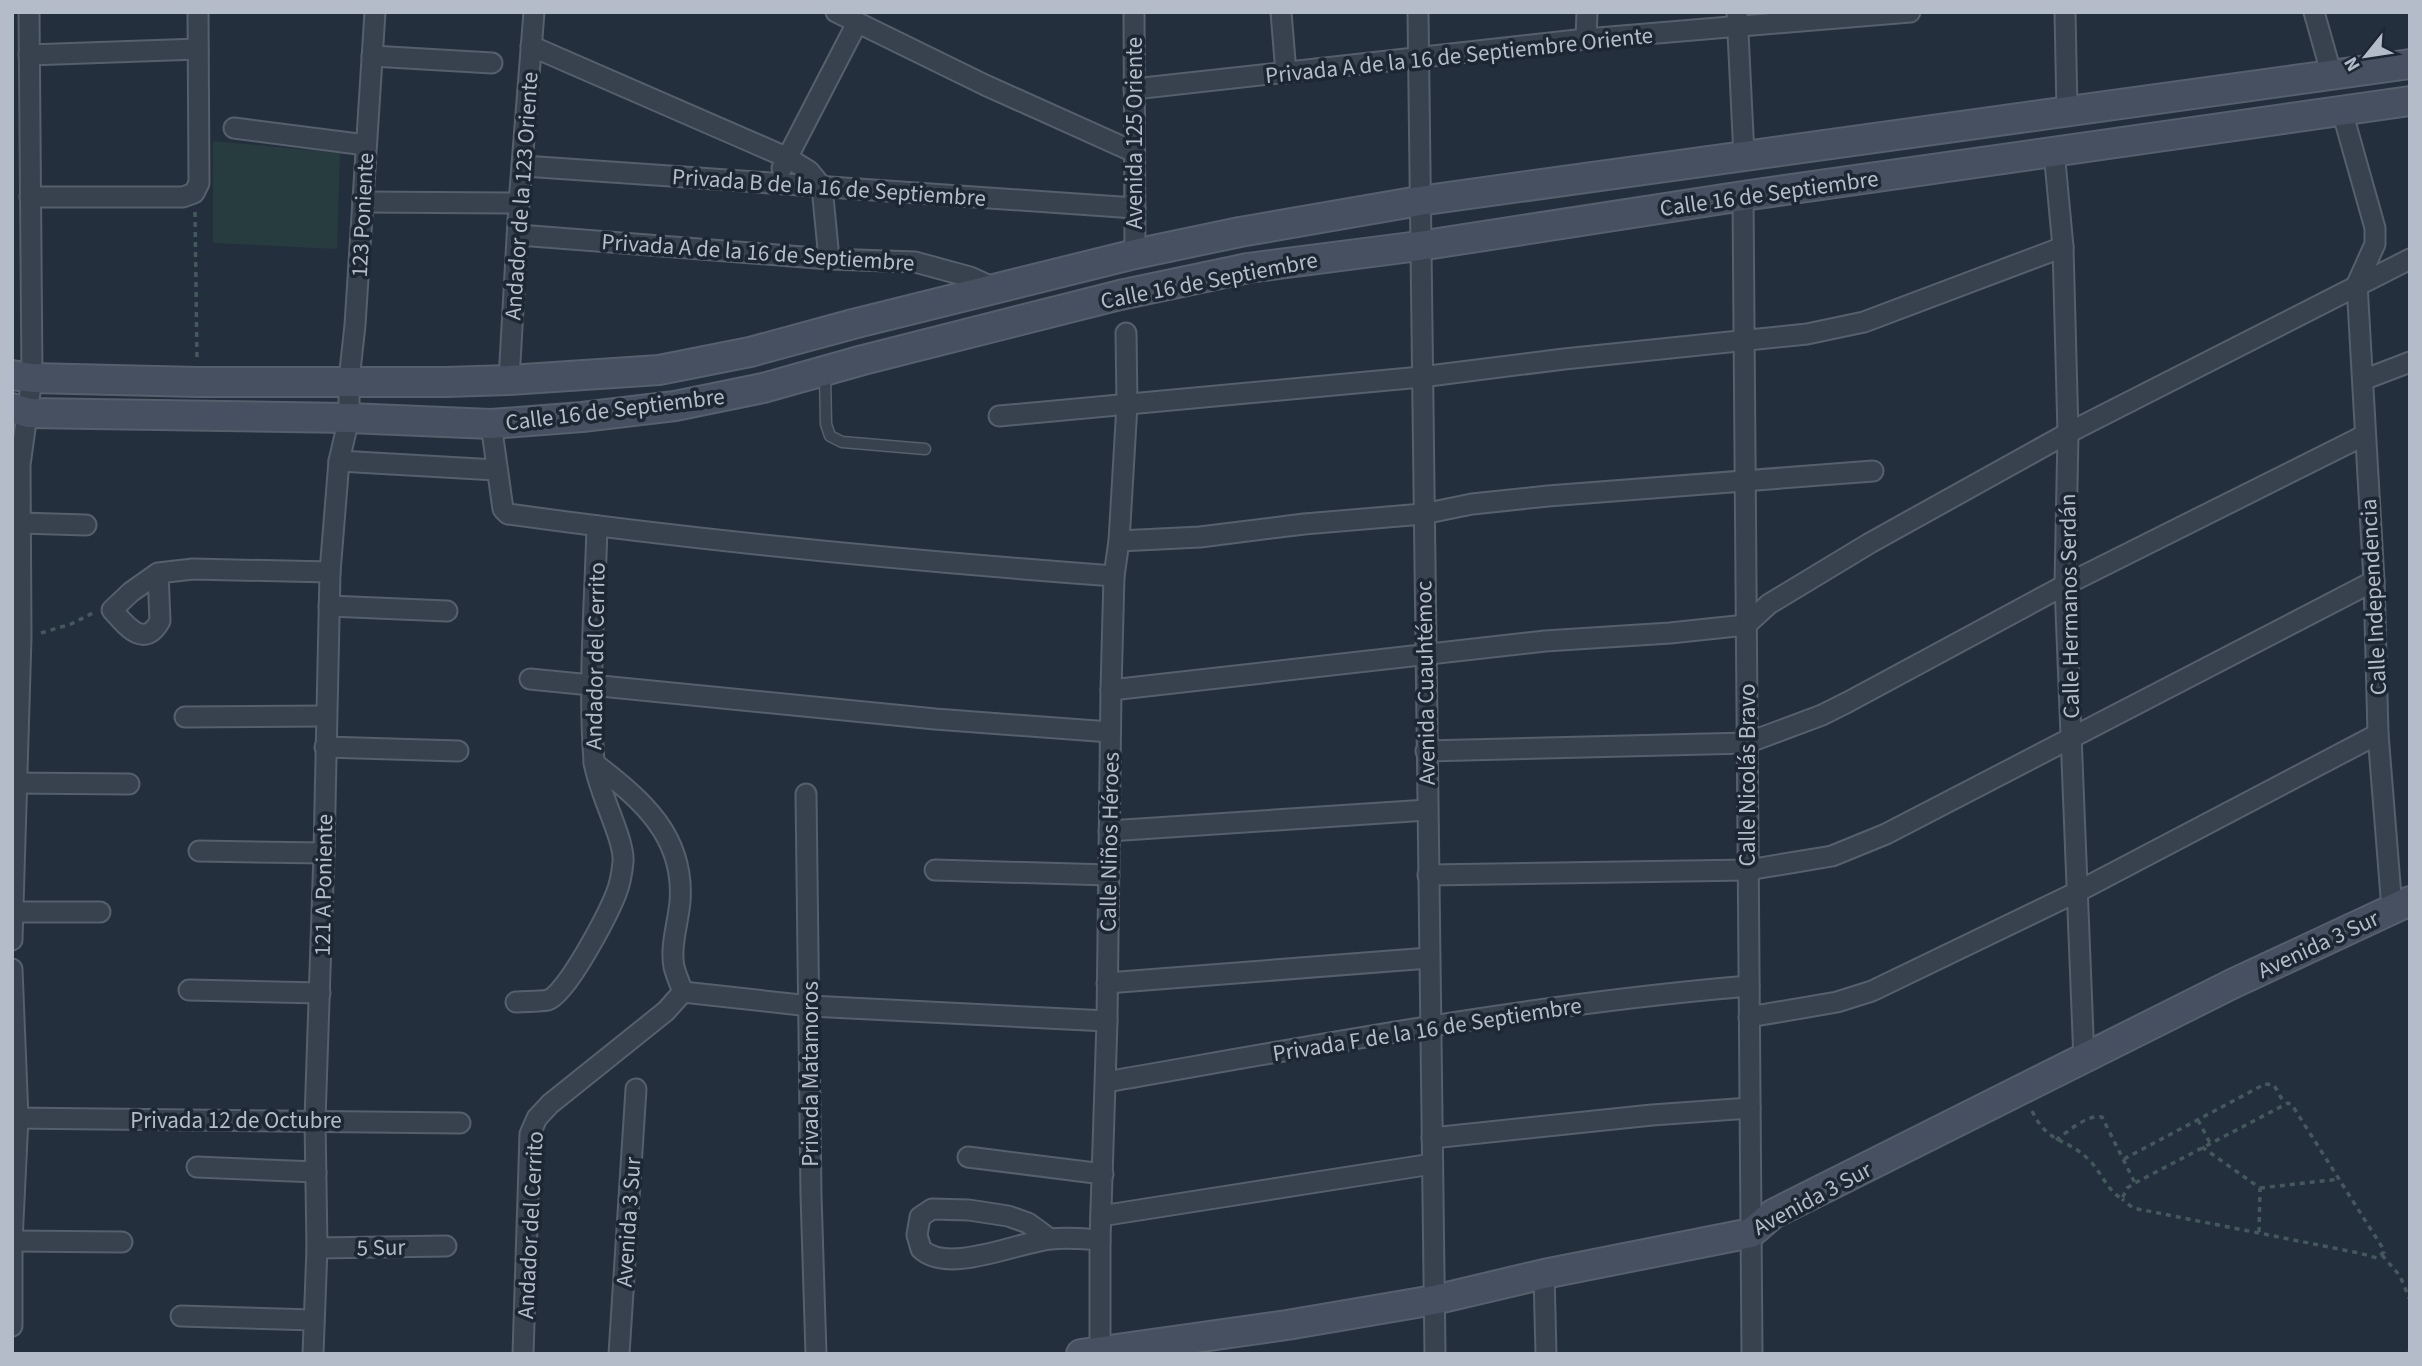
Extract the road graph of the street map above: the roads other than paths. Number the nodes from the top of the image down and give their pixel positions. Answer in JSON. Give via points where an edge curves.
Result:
{"nodes":[{"id":1,"x":29,"y":12,"type":"edge"},
{"id":2,"x":198,"y":12,"type":"edge"},
{"id":3,"x":375,"y":12,"type":"edge"},
{"id":4,"x":534,"y":12,"type":"edge"},
{"id":5,"x":836,"y":12,"type":"edge"},
{"id":6,"x":1134,"y":12,"type":"edge"},
{"id":7,"x":1281,"y":12,"type":"edge"},
{"id":8,"x":1418,"y":12,"type":"edge"},
{"id":9,"x":1587,"y":12,"type":"edge"},
{"id":10,"x":1910,"y":12,"type":"edge"},
{"id":11,"x":2065,"y":12,"type":"edge"},
{"id":12,"x":2314,"y":12,"type":"edge"},
{"id":13,"x":1737,"y":19,"type":"edge"},
{"id":14,"x":857,"y":23,"type":"junction"},
{"id":15,"x":1587,"y":39,"type":"junction"},
{"id":16,"x":531,"y":47,"type":"junction"},
{"id":17,"x":198,"y":49,"type":"junction"},
{"id":18,"x":29,"y":55,"type":"junction"},
{"id":19,"x":372,"y":57,"type":"junction"},
{"id":20,"x":1418,"y":57,"type":"junction"},
{"id":21,"x":492,"y":63,"type":"dead end"},
{"id":22,"x":2410,"y":64,"type":"edge"},
{"id":23,"x":1286,"y":73,"type":"junction"},
{"id":24,"x":2332,"y":76,"type":"junction"},
{"id":25,"x":1134,"y":89,"type":"junction"},
{"id":26,"x":2410,"y":101,"type":"edge"},
{"id":27,"x":2067,"y":111,"type":"junction"},
{"id":28,"x":2342,"y":111,"type":"junction"},
{"id":29,"x":21,"y":125,"type":"edge"},
{"id":30,"x":234,"y":128,"type":"dead end"},
{"id":31,"x":366,"y":145,"type":"junction"},
{"id":32,"x":2054,"y":151,"type":"junction"},
{"id":33,"x":1135,"y":152,"type":"junction"},
{"id":34,"x":1744,"y":156,"type":"junction"},
{"id":35,"x":788,"y":158,"type":"junction"},
{"id":36,"x":524,"y":166,"type":"junction"},
{"id":37,"x":774,"y":183,"type":"junction"},
{"id":38,"x":822,"y":187,"type":"junction"},
{"id":39,"x":1742,"y":196,"type":"junction"},
{"id":40,"x":30,"y":197,"type":"junction"},
{"id":41,"x":1419,"y":201,"type":"junction"},
{"id":42,"x":363,"y":202,"type":"junction"},
{"id":43,"x":519,"y":203,"type":"junction"},
{"id":44,"x":1135,"y":208,"type":"junction"},
{"id":45,"x":519,"y":235,"type":"junction"},
{"id":46,"x":1419,"y":246,"type":"junction"},
{"id":47,"x":2063,"y":247,"type":"junction"},
{"id":48,"x":1135,"y":254,"type":"junction"},
{"id":49,"x":829,"y":259,"type":"junction"},
{"id":50,"x":2410,"y":259,"type":"edge"},
{"id":51,"x":2357,"y":284,"type":"junction"},
{"id":52,"x":994,"y":288,"type":"junction"},
{"id":53,"x":1126,"y":333,"type":"dead end"},
{"id":54,"x":1744,"y":341,"type":"junction"},
{"id":55,"x":2410,"y":362,"type":"edge"},
{"id":56,"x":825,"y":371,"type":"junction"},
{"id":57,"x":22,"y":377,"type":"edge"},
{"id":58,"x":1421,"y":377,"type":"junction"},
{"id":59,"x":349,"y":380,"type":"junction"},
{"id":60,"x":509,"y":380,"type":"junction"},
{"id":61,"x":2363,"y":380,"type":"junction"},
{"id":62,"x":1127,"y":405,"type":"junction"},
{"id":63,"x":20,"y":411,"type":"edge"},
{"id":64,"x":999,"y":416,"type":"dead end"},
{"id":65,"x":349,"y":418,"type":"junction"},
{"id":66,"x":491,"y":424,"type":"junction"},
{"id":67,"x":2068,"y":433,"type":"junction"},
{"id":68,"x":2365,"y":435,"type":"junction"},
{"id":69,"x":925,"y":449,"type":"dead end"},
{"id":70,"x":339,"y":461,"type":"junction"},
{"id":71,"x":16,"y":465,"type":"edge"},
{"id":72,"x":496,"y":470,"type":"junction"},
{"id":73,"x":1873,"y":471,"type":"dead end"},
{"id":74,"x":1745,"y":482,"type":"junction"},
{"id":75,"x":1423,"y":514,"type":"junction"},
{"id":76,"x":21,"y":523,"type":"junction"},
{"id":77,"x":86,"y":525,"type":"dead end"},
{"id":78,"x":597,"y":526,"type":"junction"},
{"id":79,"x":1119,"y":541,"type":"junction"},
{"id":80,"x":330,"y":572,"type":"junction"},
{"id":81,"x":158,"y":573,"type":"junction"},
{"id":82,"x":1114,"y":576,"type":"junction"},
{"id":83,"x":2374,"y":581,"type":"junction"},
{"id":84,"x":2065,"y":585,"type":"junction"},
{"id":85,"x":329,"y":606,"type":"junction"},
{"id":86,"x":447,"y":611,"type":"dead end"},
{"id":87,"x":1746,"y":625,"type":"junction"},
{"id":88,"x":1425,"y":656,"type":"junction"},
{"id":89,"x":530,"y":679,"type":"dead end"},
{"id":90,"x":592,"y":686,"type":"junction"},
{"id":91,"x":1111,"y":690,"type":"junction"},
{"id":92,"x":326,"y":716,"type":"junction"},
{"id":93,"x":185,"y":717,"type":"dead end"},
{"id":94,"x":1110,"y":732,"type":"junction"},
{"id":95,"x":2378,"y":734,"type":"junction"},
{"id":96,"x":2071,"y":737,"type":"junction"},
{"id":97,"x":1747,"y":743,"type":"junction"},
{"id":98,"x":325,"y":747,"type":"junction"},
{"id":99,"x":458,"y":751,"type":"dead end"},
{"id":100,"x":1426,"y":751,"type":"junction"},
{"id":101,"x":594,"y":762,"type":"junction"},
{"id":102,"x":14,"y":783,"type":"edge"},
{"id":103,"x":129,"y":785,"type":"dead end"},
{"id":104,"x":806,"y":794,"type":"dead end"},
{"id":105,"x":1427,"y":810,"type":"junction"},
{"id":106,"x":1109,"y":831,"type":"junction"},
{"id":107,"x":199,"y":851,"type":"dead end"},
{"id":108,"x":324,"y":853,"type":"junction"},
{"id":109,"x":935,"y":870,"type":"dead end"},
{"id":110,"x":1748,"y":870,"type":"junction"},
{"id":111,"x":1109,"y":875,"type":"junction"},
{"id":112,"x":1428,"y":875,"type":"junction"},
{"id":113,"x":2077,"y":892,"type":"junction"},
{"id":114,"x":2401,"y":905,"type":"edge"},
{"id":115,"x":13,"y":912,"type":"edge"},
{"id":116,"x":100,"y":912,"type":"dead end"},
{"id":117,"x":12,"y":940,"type":"edge"},
{"id":118,"x":1429,"y":958,"type":"junction"},
{"id":119,"x":12,"y":968,"type":"edge"},
{"id":120,"x":1107,"y":983,"type":"junction"},
{"id":121,"x":1749,"y":986,"type":"junction"},
{"id":122,"x":188,"y":990,"type":"dead end"},
{"id":123,"x":682,"y":992,"type":"junction"},
{"id":124,"x":320,"y":993,"type":"junction"},
{"id":125,"x":516,"y":1002,"type":"dead end"},
{"id":126,"x":810,"y":1006,"type":"junction"},
{"id":127,"x":1749,"y":1017,"type":"junction"},
{"id":128,"x":1107,"y":1021,"type":"junction"},
{"id":129,"x":1430,"y":1026,"type":"junction"},
{"id":130,"x":2084,"y":1060,"type":"junction"},
{"id":131,"x":1106,"y":1082,"type":"junction"},
{"id":132,"x":636,"y":1089,"type":"dead end"},
{"id":133,"x":1750,"y":1108,"type":"junction"},
{"id":134,"x":15,"y":1118,"type":"edge"},
{"id":135,"x":315,"y":1120,"type":"junction"},
{"id":136,"x":460,"y":1124,"type":"dead end"},
{"id":137,"x":1432,"y":1138,"type":"junction"},
{"id":138,"x":968,"y":1157,"type":"dead end"},
{"id":139,"x":1432,"y":1164,"type":"junction"},
{"id":140,"x":197,"y":1167,"type":"dead end"},
{"id":141,"x":316,"y":1172,"type":"junction"},
{"id":142,"x":1103,"y":1174,"type":"junction"},
{"id":143,"x":1101,"y":1216,"type":"junction"},
{"id":144,"x":1751,"y":1233,"type":"junction"},
{"id":145,"x":1050,"y":1239,"type":"junction"},
{"id":146,"x":1100,"y":1240,"type":"junction"},
{"id":147,"x":12,"y":1241,"type":"edge"},
{"id":148,"x":122,"y":1242,"type":"dead end"},
{"id":149,"x":446,"y":1246,"type":"dead end"},
{"id":150,"x":317,"y":1248,"type":"junction"},
{"id":151,"x":1544,"y":1274,"type":"junction"},
{"id":152,"x":1434,"y":1300,"type":"junction"},
{"id":153,"x":181,"y":1316,"type":"dead end"},
{"id":154,"x":314,"y":1320,"type":"junction"},
{"id":155,"x":12,"y":1326,"type":"edge"},
{"id":156,"x":1107,"y":1352,"type":"edge"},
{"id":157,"x":313,"y":1354,"type":"edge"},
{"id":158,"x":523,"y":1354,"type":"edge"},
{"id":159,"x":619,"y":1354,"type":"edge"},
{"id":160,"x":816,"y":1354,"type":"edge"},
{"id":161,"x":1434,"y":1354,"type":"edge"},
{"id":162,"x":1546,"y":1354,"type":"edge"},
{"id":163,"x":1752,"y":1354,"type":"edge"}],
"edges":[{"from":1,"to":18,"type":"street"},
{"from":2,"to":17,"type":"street"},
{"from":3,"to":19,"type":"street","name":"123 Poniente"},
{"from":4,"to":16,"type":"street","name":"Andador de la 123 Oriente"},
{"from":5,"to":14,"type":"street"},
{"from":6,"to":25,"type":"street","name":"Avenida 125 Oriente"},
{"from":7,"to":23,"type":"street"},
{"from":8,"to":20,"type":"street","name":"Avenida Cuauhtémoc"},
{"from":9,"to":15,"type":"street"},
{"from":10,"to":13,"type":"street","name":"Privada A de la 16 de Septiembre Oriente"},
{"from":11,"to":27,"type":"street"},
{"from":12,"to":24,"type":"street"},
{"from":13,"to":15,"type":"street","name":"Privada A de la 16 de Septiembre Oriente"},
{"from":13,"to":34,"type":"street"},
{"from":14,"to":33,"type":"street"},
{"from":14,"to":35,"type":"street"},
{"from":15,"to":20,"type":"street","name":"Privada A de la 16 de Septiembre Oriente"},
{"from":16,"to":35,"type":"street"},
{"from":16,"to":36,"type":"street","name":"Andador de la 123 Oriente"},
{"from":17,"to":18,"type":"street"},
{"from":17,"to":40,"type":"street","via":[[199,183],[194,193],[183,197]]},
{"from":18,"to":29,"type":"street"},
{"from":19,"to":21,"type":"street"},
{"from":19,"to":31,"type":"street","name":"123 Poniente"},
{"from":20,"to":23,"type":"street","name":"Privada A de la 16 de Septiembre Oriente"},
{"from":20,"to":41,"type":"street","name":"Avenida Cuauhtémoc"},
{"from":22,"to":24,"type":"main road","name":"Calle 16 de Septiembre"},
{"from":23,"to":25,"type":"street","name":"Privada A de la 16 de Septiembre Oriente"},
{"from":24,"to":27,"type":"main road","name":"Calle 16 de Septiembre"},
{"from":25,"to":33,"type":"street","name":"Avenida 125 Oriente"},
{"from":26,"to":28,"type":"main road","name":"Calle 16 de Septiembre"},
{"from":27,"to":34,"type":"main road","name":"Calle 16 de Septiembre"},
{"from":28,"to":32,"type":"main road","name":"Calle 16 de Septiembre"},
{"from":28,"to":51,"type":"street","via":[[2375,228],[2375,244]]},
{"from":29,"to":40,"type":"street"},
{"from":30,"to":31,"type":"street"},
{"from":31,"to":42,"type":"street","name":"123 Poniente"},
{"from":32,"to":39,"type":"main road","name":"Calle 16 de Septiembre"},
{"from":32,"to":47,"type":"street","name":"Calle Hermanos Serdán"},
{"from":33,"to":44,"type":"street","name":"Avenida 125 Oriente"},
{"from":34,"to":41,"type":"main road","name":"Calle 16 de Septiembre"},
{"from":35,"to":37,"type":"street"},
{"from":35,"to":38,"type":"street","via":[[809,171]]},
{"from":36,"to":37,"type":"street","name":"Privada B de la 16 de Septiembre"},
{"from":36,"to":43,"type":"street","name":"Andador de la 123 Oriente"},
{"from":37,"to":38,"type":"street","name":"Privada B de la 16 de Septiembre"},
{"from":38,"to":44,"type":"street","name":"Privada B de la 16 de Septiembre"},
{"from":38,"to":49,"type":"street"},
{"from":39,"to":46,"type":"main road","name":"Calle 16 de Septiembre"},
{"from":39,"to":54,"type":"street","name":"Calle Nicolás Bravo"},
{"from":40,"to":57,"type":"street"},
{"from":41,"to":46,"type":"street","name":"Avenida Cuauhtémoc"},
{"from":41,"to":48,"type":"main road","name":"Calle 16 de Septiembre"},
{"from":42,"to":43,"type":"street"},
{"from":42,"to":59,"type":"street","name":"123 Poniente"},
{"from":43,"to":45,"type":"street","name":"Andador de la 123 Oriente"},
{"from":44,"to":48,"type":"street","name":"Avenida 125 Oriente"},
{"from":45,"to":49,"type":"street","name":"Privada A de la 16 de Septiembre"},
{"from":45,"to":60,"type":"street","name":"Andador de la 123 Oriente"},
{"from":46,"to":56,"type":"main road","name":"Calle 16 de Septiembre","via":[[1248,268],[1146,289]]},
{"from":46,"to":58,"type":"street","name":"Avenida Cuauhtémoc"},
{"from":47,"to":54,"type":"street","via":[[1864,322]]},
{"from":47,"to":67,"type":"street","name":"Calle Hermanos Serdán"},
{"from":48,"to":52,"type":"main road","name":"Calle 16 de Septiembre"},
{"from":49,"to":52,"type":"street","name":"Privada A de la 16 de Septiembre","via":[[915,262],[971,276]]},
{"from":50,"to":51,"type":"street"},
{"from":51,"to":61,"type":"street","name":"Calle Independencia"},
{"from":51,"to":67,"type":"street"},
{"from":52,"to":60,"type":"main road","name":"Calle 16 de Septiembre","via":[[750,352],[659,370]]},
{"from":53,"to":62,"type":"street","name":"Calle Niños Héroes"},
{"from":54,"to":58,"type":"street"},
{"from":54,"to":74,"type":"street","name":"Calle Nicolás Bravo"},
{"from":55,"to":61,"type":"street"},
{"from":56,"to":66,"type":"main road","name":"Calle 16 de Septiembre","via":[[675,407]]},
{"from":56,"to":69,"type":"lane","via":[[830,436],[842,442]]},
{"from":57,"to":59,"type":"main road","name":"Calle 16 de Septiembre"},
{"from":57,"to":63,"type":"street"},
{"from":58,"to":62,"type":"street"},
{"from":58,"to":75,"type":"street","name":"Avenida Cuauhtémoc"},
{"from":59,"to":60,"type":"main road","name":"Calle 16 de Septiembre"},
{"from":59,"to":65,"type":"street","name":"123 Poniente"},
{"from":61,"to":68,"type":"street","name":"Calle Independencia"},
{"from":62,"to":64,"type":"street"},
{"from":62,"to":79,"type":"street","name":"Calle Niños Héroes"},
{"from":63,"to":65,"type":"main road","name":"Calle 16 de Septiembre"},
{"from":63,"to":71,"type":"street"},
{"from":65,"to":66,"type":"main road","name":"Calle 16 de Septiembre"},
{"from":65,"to":70,"type":"street","name":"121 A Poniente"},
{"from":66,"to":72,"type":"street"},
{"from":67,"to":84,"type":"street","name":"Calle Hermanos Serdán"},
{"from":67,"to":87,"type":"street","via":[[1870,543],[1769,604]]},
{"from":68,"to":83,"type":"street","name":"Calle Independencia"},
{"from":68,"to":84,"type":"street"},
{"from":70,"to":72,"type":"street"},
{"from":70,"to":80,"type":"street","name":"121 A Poniente"},
{"from":71,"to":76,"type":"street"},
{"from":72,"to":78,"type":"street","via":[[503,509],[508,514]]},
{"from":73,"to":74,"type":"street"},
{"from":74,"to":75,"type":"street","via":[[1472,504]]},
{"from":74,"to":87,"type":"street","name":"Calle Nicolás Bravo"},
{"from":75,"to":79,"type":"street"},
{"from":75,"to":88,"type":"street","name":"Avenida Cuauhtémoc"},
{"from":76,"to":77,"type":"street"},
{"from":76,"to":102,"type":"street"},
{"from":78,"to":82,"type":"street"},
{"from":78,"to":90,"type":"street","name":"Andador del Cerrito"},
{"from":79,"to":82,"type":"street","name":"Calle Niños Héroes"},
{"from":80,"to":81,"type":"street","via":[[194,569]]},
{"from":80,"to":85,"type":"street","name":"121 A Poniente"},
{"from":81,"to":81,"type":"street","via":[[160,621],[150,633],[141,635],[112,610]]},
{"from":82,"to":91,"type":"street","name":"Calle Niños Héroes"},
{"from":83,"to":95,"type":"street","name":"Calle Independencia"},
{"from":83,"to":96,"type":"street"},
{"from":84,"to":96,"type":"street","name":"Calle Hermanos Serdán"},
{"from":84,"to":97,"type":"street","via":[[1822,715]]},
{"from":85,"to":86,"type":"street"},
{"from":85,"to":92,"type":"street","name":"121 A Poniente"},
{"from":87,"to":88,"type":"street","via":[[1545,640]]},
{"from":87,"to":97,"type":"street","name":"Calle Nicolás Bravo"},
{"from":88,"to":91,"type":"street"},
{"from":88,"to":100,"type":"street","name":"Avenida Cuauhtémoc"},
{"from":89,"to":90,"type":"street"},
{"from":90,"to":94,"type":"street"},
{"from":90,"to":101,"type":"street","name":"Andador del Cerrito"},
{"from":91,"to":94,"type":"street","name":"Calle Niños Héroes"},
{"from":92,"to":93,"type":"street"},
{"from":92,"to":98,"type":"street","name":"121 A Poniente"},
{"from":94,"to":106,"type":"street","name":"Calle Niños Héroes"},
{"from":95,"to":113,"type":"street"},
{"from":95,"to":114,"type":"street","name":"Calle Independencia"},
{"from":96,"to":110,"type":"street","via":[[1861,846],[1832,856]]},
{"from":96,"to":113,"type":"street","name":"Calle Hermanos Serdán"},
{"from":97,"to":100,"type":"street"},
{"from":97,"to":110,"type":"street","name":"Calle Nicolás Bravo"},
{"from":98,"to":99,"type":"street"},
{"from":98,"to":108,"type":"street","name":"121 A Poniente"},
{"from":100,"to":105,"type":"street","name":"Avenida Cuauhtémoc"},
{"from":101,"to":123,"type":"street","name":"Andador del Cerrito","via":[[656,820],[673,848],[681,874],[673,965]]},
{"from":101,"to":125,"type":"street","via":[[623,858],[616,893],[564,986],[549,999]]},
{"from":102,"to":103,"type":"street"},
{"from":102,"to":115,"type":"street"},
{"from":104,"to":126,"type":"street","name":"Privada Matamoros"},
{"from":105,"to":106,"type":"street"},
{"from":105,"to":112,"type":"street","name":"Avenida Cuauhtémoc"},
{"from":106,"to":111,"type":"street","name":"Calle Niños Héroes"},
{"from":107,"to":108,"type":"street"},
{"from":108,"to":124,"type":"street","name":"121 A Poniente"},
{"from":109,"to":111,"type":"street"},
{"from":110,"to":112,"type":"street"},
{"from":110,"to":121,"type":"street","name":"Calle Nicolás Bravo"},
{"from":111,"to":120,"type":"street","name":"Calle Niños Héroes"},
{"from":112,"to":118,"type":"street","name":"Avenida Cuauhtémoc"},
{"from":113,"to":127,"type":"street","via":[[1872,992]]},
{"from":113,"to":130,"type":"street","name":"Calle Hermanos Serdán"},
{"from":114,"to":130,"type":"main road","name":"Avenida 3 Sur"},
{"from":115,"to":116,"type":"street"},
{"from":115,"to":117,"type":"street"},
{"from":118,"to":120,"type":"street"},
{"from":118,"to":129,"type":"street","name":"Avenida Cuauhtémoc"},
{"from":119,"to":134,"type":"street"},
{"from":120,"to":128,"type":"street","name":"Calle Niños Héroes"},
{"from":121,"to":127,"type":"street","name":"Calle Nicolás Bravo"},
{"from":121,"to":129,"type":"street","name":"Privada F de la 16 de Septiembre"},
{"from":122,"to":124,"type":"street"},
{"from":123,"to":126,"type":"street"},
{"from":123,"to":158,"type":"street","name":"Andador del Cerrito","via":[[666,1012],[537,1118],[530,1135]]},
{"from":124,"to":135,"type":"street","name":"121 A Poniente"},
{"from":126,"to":128,"type":"street"},
{"from":126,"to":160,"type":"street","name":"Privada Matamoros"},
{"from":127,"to":133,"type":"street","name":"Calle Nicolás Bravo"},
{"from":128,"to":131,"type":"street","name":"Calle Niños Héroes"},
{"from":129,"to":131,"type":"street","name":"Privada F de la 16 de Septiembre"},
{"from":129,"to":137,"type":"street","name":"Avenida Cuauhtémoc"},
{"from":130,"to":144,"type":"main road","name":"Avenida 3 Sur","via":[[1773,1214]]},
{"from":131,"to":142,"type":"street","name":"Calle Niños Héroes"},
{"from":132,"to":159,"type":"street","name":"Avenida 3 Sur"},
{"from":133,"to":137,"type":"street"},
{"from":133,"to":144,"type":"street","name":"Calle Nicolás Bravo"},
{"from":134,"to":135,"type":"street","name":"Privada 12 de Octubre"},
{"from":134,"to":147,"type":"street"},
{"from":135,"to":136,"type":"street","name":"Privada 12 de Octubre"},
{"from":135,"to":141,"type":"street","name":"121 A Poniente"},
{"from":137,"to":139,"type":"street","name":"Avenida Cuauhtémoc"},
{"from":138,"to":142,"type":"street"},
{"from":139,"to":143,"type":"street"},
{"from":139,"to":152,"type":"street","name":"Avenida Cuauhtémoc"},
{"from":140,"to":141,"type":"street"},
{"from":141,"to":150,"type":"street","name":"121 A Poniente"},
{"from":142,"to":143,"type":"street","name":"Calle Niños Héroes"},
{"from":143,"to":146,"type":"street","name":"Calle Niños Héroes"},
{"from":144,"to":151,"type":"main road","name":"Avenida 3 Sur"},
{"from":144,"to":163,"type":"street","name":"Calle Nicolás Bravo"},
{"from":145,"to":145,"type":"street","via":[[1028,1223],[968,1210],[932,1209],[920,1217],[917,1235],[921,1249],[936,1260],[990,1254]]},
{"from":145,"to":146,"type":"street"},
{"from":146,"to":156,"type":"street","name":"Calle Niños Héroes"},
{"from":147,"to":148,"type":"street"},
{"from":147,"to":155,"type":"street"},
{"from":149,"to":150,"type":"street","name":"5 Sur"},
{"from":150,"to":154,"type":"street","name":"121 A Poniente"},
{"from":151,"to":152,"type":"main road","name":"Avenida 3 Sur"},
{"from":151,"to":162,"type":"street"},
{"from":152,"to":156,"type":"main road","name":"Avenida 3 Sur"},
{"from":152,"to":161,"type":"street","name":"Avenida Cuauhtémoc"},
{"from":153,"to":154,"type":"street"},
{"from":154,"to":157,"type":"street","name":"121 A Poniente"}]}
